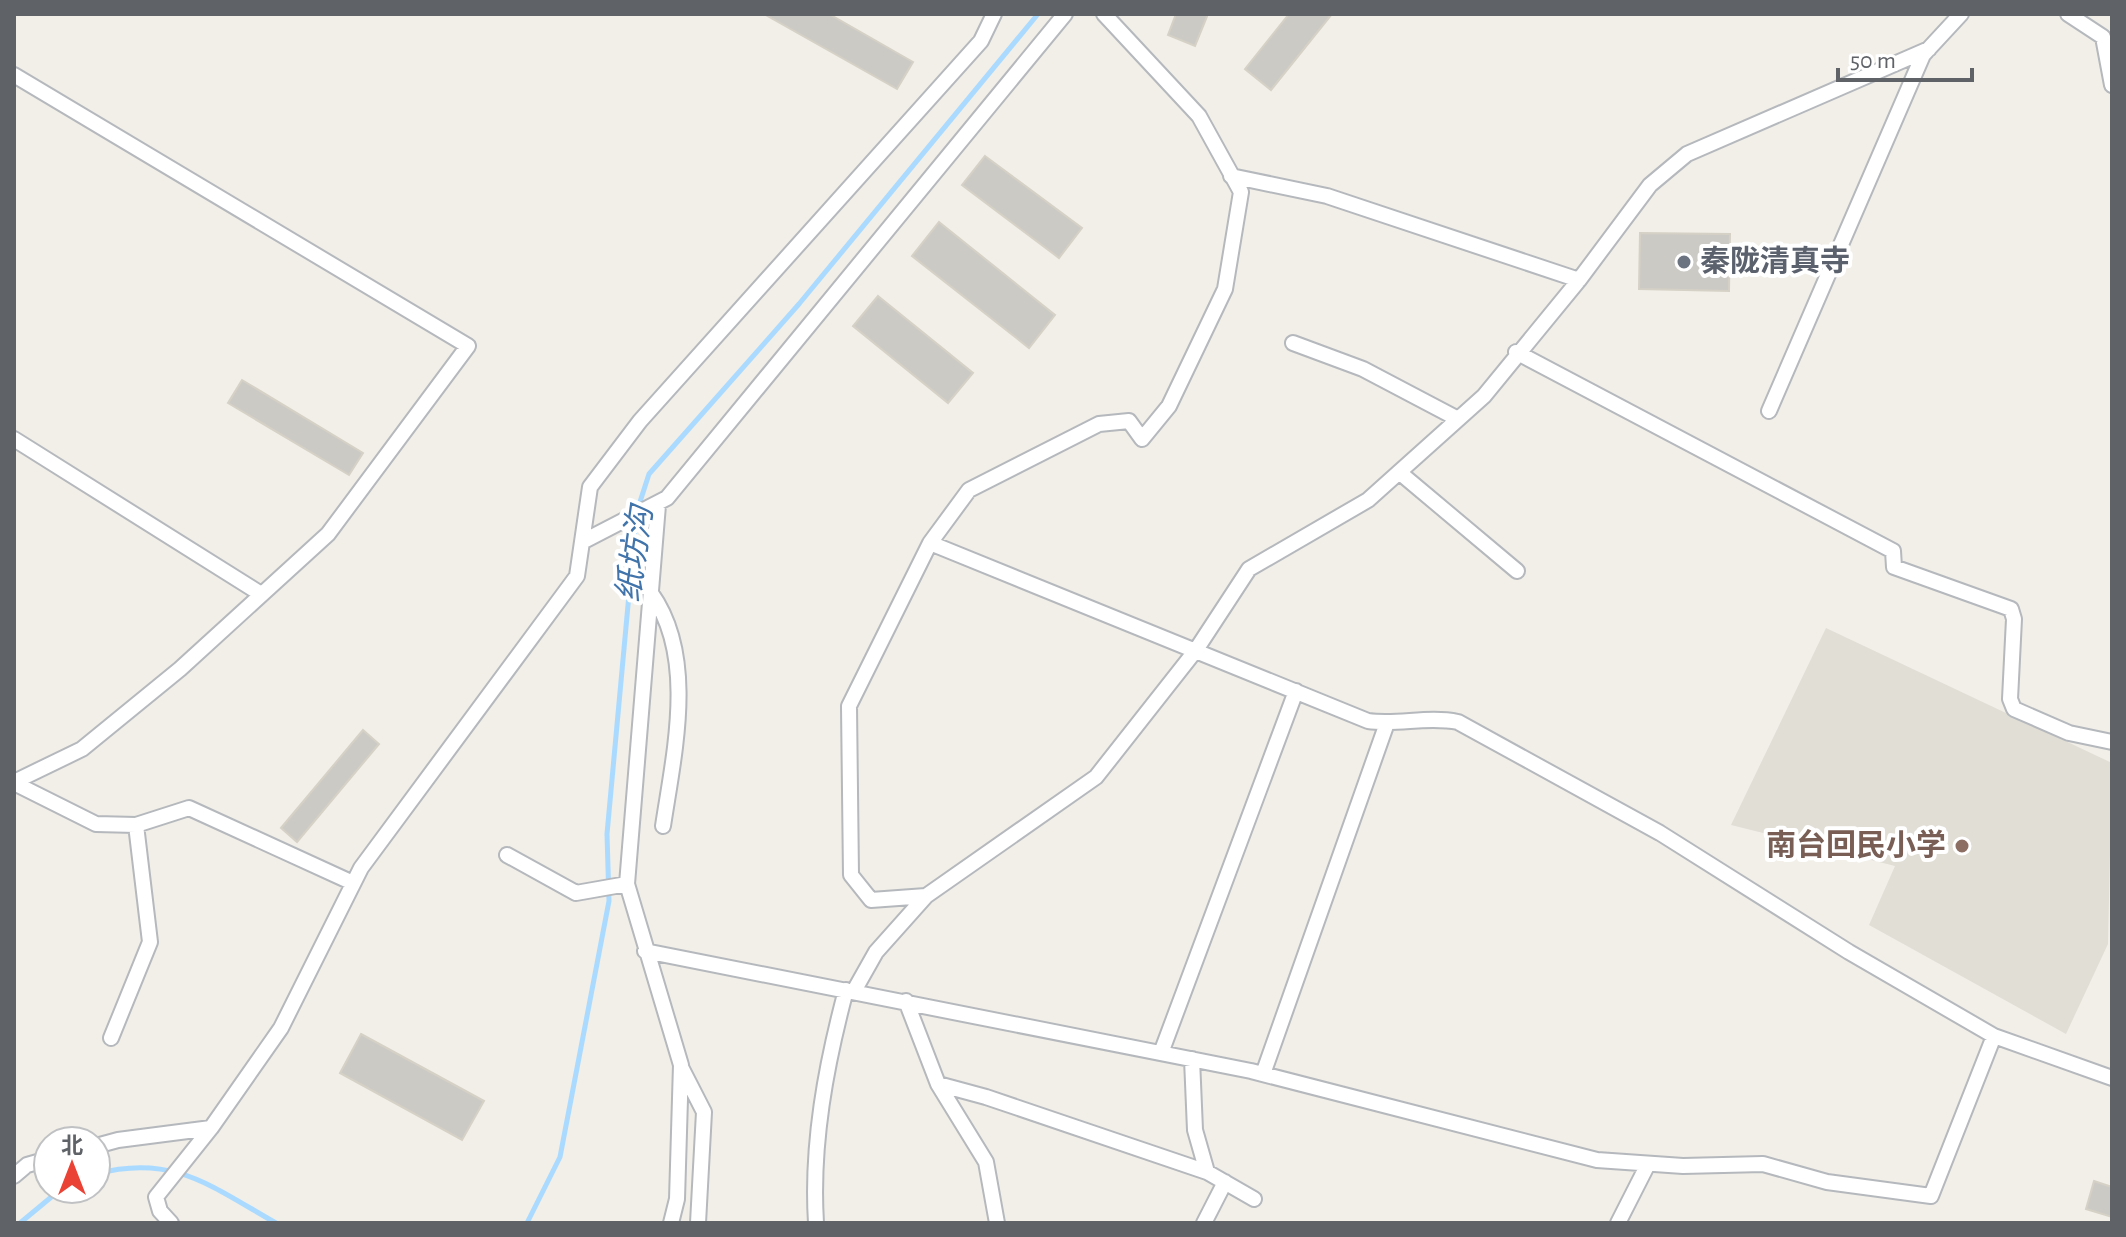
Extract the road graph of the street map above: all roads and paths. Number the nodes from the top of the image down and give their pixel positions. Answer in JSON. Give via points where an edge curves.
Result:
{"nodes":[{"id":1,"x":994,"y":14,"type":"edge"},
{"id":2,"x":1065,"y":14,"type":"edge"},
{"id":3,"x":1104,"y":14,"type":"edge"},
{"id":4,"x":1961,"y":14,"type":"edge"},
{"id":5,"x":2068,"y":14,"type":"edge"},
{"id":6,"x":1929,"y":49,"type":"junction"},
{"id":7,"x":14,"y":75,"type":"edge"},
{"id":8,"x":2112,"y":85,"type":"edge"},
{"id":9,"x":1231,"y":176,"type":"junction"},
{"id":10,"x":1579,"y":280,"type":"junction"},
{"id":11,"x":1293,"y":343,"type":"dead end"},
{"id":12,"x":1516,"y":352,"type":"junction"},
{"id":13,"x":1769,"y":411,"type":"dead end"},
{"id":14,"x":1458,"y":419,"type":"junction"},
{"id":15,"x":14,"y":439,"type":"edge"},
{"id":16,"x":1399,"y":472,"type":"junction"},
{"id":17,"x":653,"y":508,"type":"junction"},
{"id":18,"x":582,"y":542,"type":"junction"},
{"id":19,"x":930,"y":543,"type":"junction"},
{"id":20,"x":1517,"y":571,"type":"dead end"},
{"id":21,"x":651,"y":593,"type":"junction"},
{"id":22,"x":261,"y":594,"type":"junction"},
{"id":23,"x":1196,"y":650,"type":"junction"},
{"id":24,"x":1296,"y":691,"type":"junction"},
{"id":25,"x":1387,"y":723,"type":"junction"},
{"id":26,"x":2112,"y":742,"type":"edge"},
{"id":27,"x":14,"y":782,"type":"edge"},
{"id":28,"x":136,"y":825,"type":"junction"},
{"id":29,"x":663,"y":826,"type":"dead end"},
{"id":30,"x":507,"y":855,"type":"dead end"},
{"id":31,"x":353,"y":883,"type":"junction"},
{"id":32,"x":612,"y":887,"type":"junction"},
{"id":33,"x":926,"y":896,"type":"junction"},
{"id":34,"x":645,"y":951,"type":"junction"},
{"id":35,"x":850,"y":990,"type":"junction"},
{"id":36,"x":906,"y":1001,"type":"junction"},
{"id":37,"x":1994,"y":1036,"type":"junction"},
{"id":38,"x":111,"y":1038,"type":"dead end"},
{"id":39,"x":1161,"y":1053,"type":"junction"},
{"id":40,"x":1192,"y":1059,"type":"junction"},
{"id":41,"x":681,"y":1065,"type":"junction"},
{"id":42,"x":1263,"y":1074,"type":"junction"},
{"id":43,"x":2112,"y":1078,"type":"edge"},
{"id":44,"x":938,"y":1084,"type":"junction"},
{"id":45,"x":211,"y":1128,"type":"junction"},
{"id":46,"x":112,"y":1142,"type":"edge"},
{"id":47,"x":32,"y":1164,"type":"edge"},
{"id":48,"x":1648,"y":1164,"type":"junction"},
{"id":49,"x":1207,"y":1172,"type":"junction"},
{"id":50,"x":14,"y":1176,"type":"edge"},
{"id":51,"x":1225,"y":1182,"type":"junction"},
{"id":52,"x":1254,"y":1199,"type":"dead end"},
{"id":53,"x":171,"y":1223,"type":"edge"},
{"id":54,"x":671,"y":1223,"type":"edge"},
{"id":55,"x":698,"y":1223,"type":"edge"},
{"id":56,"x":816,"y":1223,"type":"edge"},
{"id":57,"x":997,"y":1223,"type":"edge"},
{"id":58,"x":1204,"y":1223,"type":"edge"},
{"id":59,"x":1618,"y":1223,"type":"edge"}],
"edges":[{"from":1,"to":18,"type":"street","via":[[981,41],[640,421],[590,487]]},
{"from":2,"to":17,"type":"street"},
{"from":3,"to":9,"type":"street","via":[[1199,116]]},
{"from":4,"to":6,"type":"street"},
{"from":5,"to":8,"type":"street","via":[[2103,37]]},
{"from":6,"to":10,"type":"street","via":[[1687,154],[1650,185]]},
{"from":6,"to":13,"type":"street"},
{"from":7,"to":22,"type":"street","via":[[468,346],[328,534]]},
{"from":9,"to":10,"type":"street","via":[[1327,196]]},
{"from":9,"to":19,"type":"street","via":[[1241,192],[1225,289],[1169,406],[1142,439],[1129,421],[1099,424],[969,490]]},
{"from":10,"to":12,"type":"street"},
{"from":11,"to":14,"type":"street","via":[[1363,369]]},
{"from":12,"to":14,"type":"street","via":[[1484,396]]},
{"from":12,"to":26,"type":"street","via":[[1893,551],[1894,567],[2011,609],[2014,709],[2069,733]]},
{"from":14,"to":16,"type":"street"},
{"from":15,"to":22,"type":"street"},
{"from":16,"to":20,"type":"street"},
{"from":16,"to":23,"type":"street","via":[[1368,500],[1249,569]]},
{"from":17,"to":18,"type":"street"},
{"from":17,"to":21,"type":"street"},
{"from":18,"to":31,"type":"street","via":[[577,576]]},
{"from":19,"to":23,"type":"street"},
{"from":19,"to":33,"type":"street","via":[[849,706],[851,875],[871,900]]},
{"from":21,"to":29,"type":"street","via":[[665,612],[676,673],[678,717]]},
{"from":21,"to":32,"type":"street"},
{"from":22,"to":27,"type":"street","via":[[82,749]]},
{"from":23,"to":24,"type":"street"},
{"from":23,"to":33,"type":"street","via":[[1096,777]]},
{"from":24,"to":25,"type":"street","via":[[1368,721]]},
{"from":24,"to":39,"type":"street"},
{"from":25,"to":37,"type":"street","via":[[1440,718],[1458,722],[1660,833]]},
{"from":25,"to":42,"type":"street"},
{"from":27,"to":28,"type":"street","via":[[96,824]]},
{"from":28,"to":31,"type":"street","via":[[189,808]]},
{"from":28,"to":38,"type":"street","via":[[150,942]]},
{"from":30,"to":32,"type":"street","via":[[576,893]]},
{"from":31,"to":45,"type":"street","via":[[281,1028]]},
{"from":32,"to":34,"type":"street"},
{"from":33,"to":35,"type":"street"},
{"from":34,"to":35,"type":"street"},
{"from":34,"to":41,"type":"street"},
{"from":35,"to":36,"type":"street"},
{"from":35,"to":56,"type":"street","via":[[831,1048],[818,1135]]},
{"from":36,"to":39,"type":"street"},
{"from":36,"to":44,"type":"street"},
{"from":37,"to":43,"type":"street"},
{"from":37,"to":48,"type":"street","via":[[1931,1196],[1827,1182],[1763,1164]]},
{"from":39,"to":40,"type":"street"},
{"from":40,"to":42,"type":"street"},
{"from":40,"to":49,"type":"street","via":[[1197,1150]]},
{"from":41,"to":54,"type":"street","via":[[677,1199]]},
{"from":41,"to":55,"type":"street","via":[[704,1112]]},
{"from":42,"to":48,"type":"street","via":[[1597,1160]]},
{"from":44,"to":49,"type":"street"},
{"from":44,"to":57,"type":"street","via":[[986,1162]]},
{"from":45,"to":46,"type":"street"},
{"from":45,"to":53,"type":"street","via":[[156,1197]]},
{"from":47,"to":50,"type":"street"},
{"from":48,"to":59,"type":"street"},
{"from":49,"to":51,"type":"street"},
{"from":51,"to":52,"type":"street"},
{"from":51,"to":58,"type":"street"}]}
